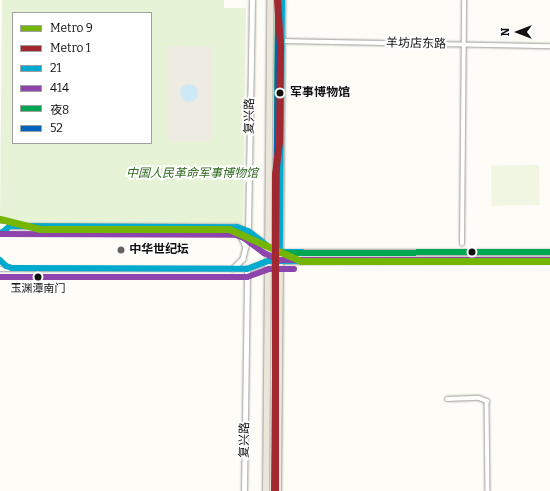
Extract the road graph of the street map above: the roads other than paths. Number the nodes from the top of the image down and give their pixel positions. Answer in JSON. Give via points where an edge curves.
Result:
{"nodes":[{"id":1,"x":252,"y":0,"type":"edge"},
{"id":2,"x":270,"y":0,"type":"edge"},
{"id":3,"x":282,"y":0,"type":"edge"},
{"id":4,"x":464,"y":0,"type":"edge"},
{"id":5,"x":282,"y":41,"type":"junction"},
{"id":6,"x":463,"y":45,"type":"junction"},
{"id":7,"x":550,"y":46,"type":"edge"},
{"id":8,"x":0,"y":226,"type":"edge"},
{"id":9,"x":231,"y":227,"type":"junction"},
{"id":10,"x":248,"y":231,"type":"junction"},
{"id":11,"x":462,"y":244,"type":"dead end"},
{"id":12,"x":268,"y":246,"type":"junction"},
{"id":13,"x":280,"y":252,"type":"junction"},
{"id":14,"x":550,"y":252,"type":"edge"},
{"id":15,"x":550,"y":260,"type":"edge"},
{"id":16,"x":268,"y":261,"type":"junction"},
{"id":17,"x":280,"y":261,"type":"junction"},
{"id":18,"x":0,"y":269,"type":"edge"},
{"id":19,"x":233,"y":269,"type":"junction"},
{"id":20,"x":247,"y":269,"type":"junction"},
{"id":21,"x":447,"y":399,"type":"dead end"},
{"id":22,"x":244,"y":491,"type":"edge"},
{"id":23,"x":266,"y":491,"type":"edge"},
{"id":24,"x":278,"y":491,"type":"edge"},
{"id":25,"x":488,"y":491,"type":"edge"}],
"edges":[{"from":1,"to":10,"type":"street","name":"复兴路"},
{"from":2,"to":12,"type":"highway","name":"复兴路"},
{"from":3,"to":5,"type":"highway"},
{"from":4,"to":6,"type":"street"},
{"from":5,"to":6,"type":"street","name":"羊坊店东路"},
{"from":5,"to":13,"type":"highway"},
{"from":6,"to":7,"type":"street","name":"羊坊店东路"},
{"from":6,"to":11,"type":"street"},
{"from":8,"to":9,"type":"street"},
{"from":9,"to":10,"type":"street","via":[[240,227]]},
{"from":9,"to":19,"type":"street","via":[[239,233],[246,246],[243,259]]},
{"from":10,"to":12,"type":"street"},
{"from":12,"to":13,"type":"main road"},
{"from":12,"to":16,"type":"highway","name":"复兴路"},
{"from":13,"to":14,"type":"main road"},
{"from":13,"to":17,"type":"highway"},
{"from":15,"to":17,"type":"main road"},
{"from":16,"to":17,"type":"main road"},
{"from":16,"to":20,"type":"street"},
{"from":16,"to":23,"type":"highway","name":"复兴路"},
{"from":17,"to":24,"type":"highway"},
{"from":18,"to":19,"type":"street"},
{"from":19,"to":20,"type":"street"},
{"from":20,"to":22,"type":"street","name":"复兴路"},
{"from":21,"to":25,"type":"street","via":[[479,398],[487,401]]}]}
